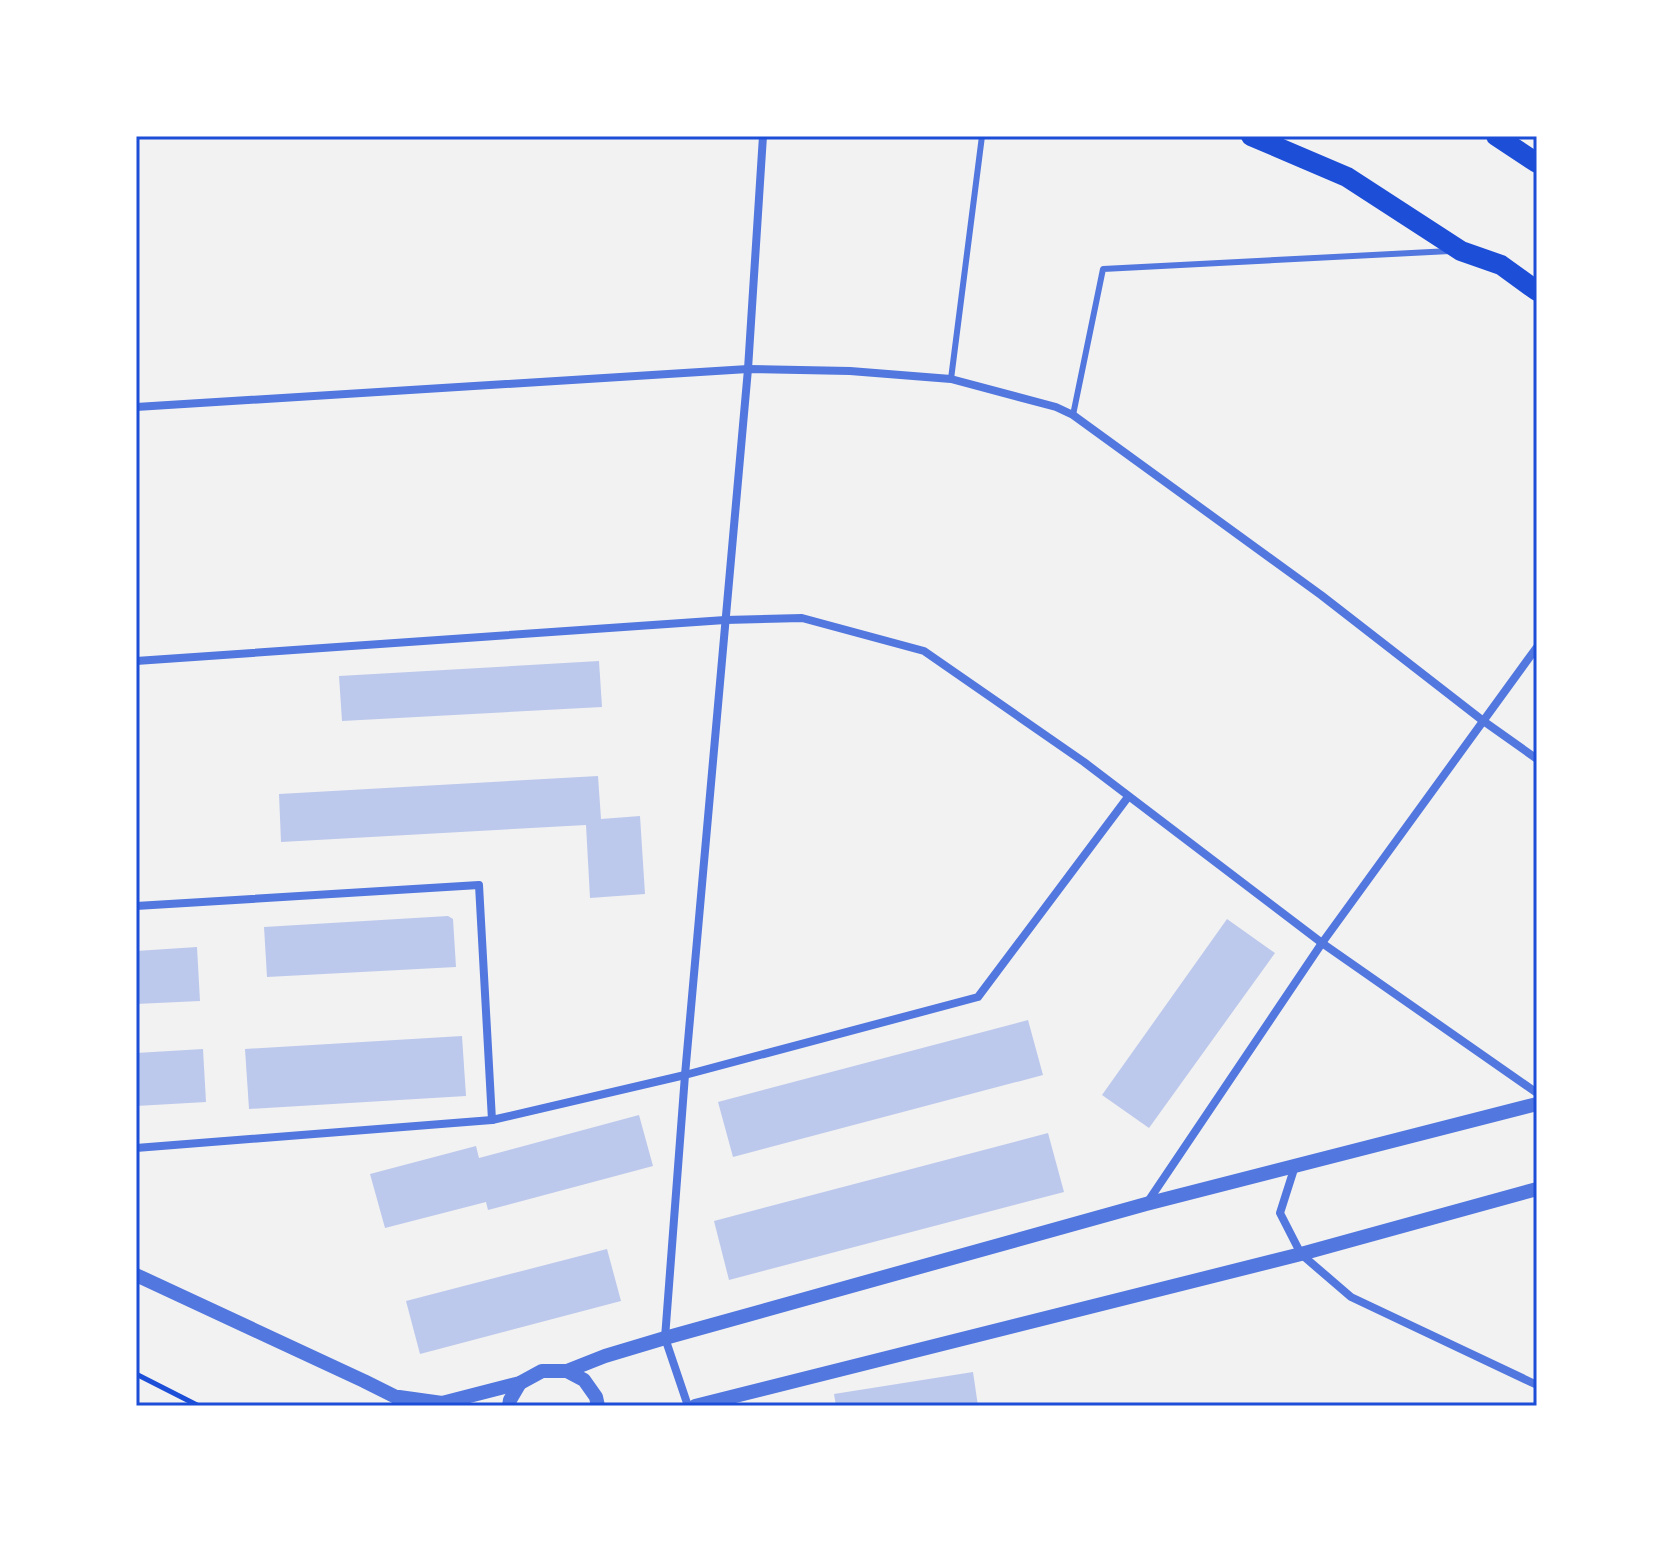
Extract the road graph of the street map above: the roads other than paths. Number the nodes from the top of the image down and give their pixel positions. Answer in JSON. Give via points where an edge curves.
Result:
{"nodes":[{"id":1,"x":763,"y":136,"type":"edge"},
{"id":2,"x":982,"y":136,"type":"edge"},
{"id":3,"x":1251,"y":136,"type":"edge"},
{"id":4,"x":1496,"y":136,"type":"edge"},
{"id":5,"x":1537,"y":163,"type":"edge"},
{"id":6,"x":1461,"y":251,"type":"junction"},
{"id":7,"x":1537,"y":291,"type":"edge"},
{"id":8,"x":748,"y":369,"type":"junction"},
{"id":9,"x":951,"y":379,"type":"junction"},
{"id":10,"x":136,"y":407,"type":"edge"},
{"id":11,"x":1073,"y":415,"type":"junction"},
{"id":12,"x":725,"y":620,"type":"junction"},
{"id":13,"x":1537,"y":647,"type":"edge"},
{"id":14,"x":136,"y":661,"type":"edge"},
{"id":15,"x":1482,"y":720,"type":"junction"},
{"id":16,"x":1537,"y":759,"type":"edge"},
{"id":17,"x":1128,"y":797,"type":"junction"},
{"id":18,"x":136,"y":906,"type":"edge"},
{"id":19,"x":1322,"y":943,"type":"junction"},
{"id":20,"x":685,"y":1075,"type":"junction"},
{"id":21,"x":1537,"y":1093,"type":"edge"},
{"id":22,"x":1537,"y":1104,"type":"edge"},
{"id":23,"x":492,"y":1120,"type":"junction"},
{"id":24,"x":136,"y":1148,"type":"edge"},
{"id":25,"x":1295,"y":1166,"type":"junction"},
{"id":26,"x":1537,"y":1189,"type":"edge"},
{"id":27,"x":1146,"y":1204,"type":"junction"},
{"id":28,"x":1301,"y":1254,"type":"junction"},
{"id":29,"x":136,"y":1275,"type":"edge"},
{"id":30,"x":665,"y":1338,"type":"junction"},
{"id":31,"x":567,"y":1371,"type":"junction"},
{"id":32,"x":520,"y":1383,"type":"junction"},
{"id":33,"x":1537,"y":1385,"type":"edge"},
{"id":34,"x":402,"y":1401,"type":"edge"},
{"id":35,"x":509,"y":1406,"type":"edge"},
{"id":36,"x":598,"y":1406,"type":"edge"},
{"id":37,"x":688,"y":1406,"type":"edge"},
{"id":38,"x":695,"y":1406,"type":"edge"}],
"edges":[{"from":1,"to":8,"type":"street"},
{"from":2,"to":9,"type":"lane"},
{"from":3,"to":6,"type":"main road","via":[[1347,177]]},
{"from":4,"to":5,"type":"main road"},
{"from":6,"to":7,"type":"main road","via":[[1501,265]]},
{"from":6,"to":11,"type":"lane","via":[[1103,269]]},
{"from":8,"to":9,"type":"street"},
{"from":8,"to":10,"type":"street"},
{"from":8,"to":12,"type":"street"},
{"from":9,"to":11,"type":"street"},
{"from":11,"to":15,"type":"street"},
{"from":12,"to":14,"type":"street"},
{"from":12,"to":17,"type":"street","via":[[802,618],[924,651]]},
{"from":12,"to":20,"type":"street"},
{"from":13,"to":15,"type":"street"},
{"from":15,"to":16,"type":"street"},
{"from":15,"to":19,"type":"street"},
{"from":17,"to":19,"type":"street"},
{"from":17,"to":20,"type":"street","via":[[978,997]]},
{"from":18,"to":23,"type":"street","via":[[479,885]]},
{"from":19,"to":21,"type":"street"},
{"from":19,"to":27,"type":"street"},
{"from":20,"to":23,"type":"street"},
{"from":20,"to":30,"type":"street"},
{"from":22,"to":25,"type":"street"},
{"from":23,"to":24,"type":"street"},
{"from":25,"to":27,"type":"street"},
{"from":25,"to":28,"type":"street","via":[[1280,1213]]},
{"from":26,"to":28,"type":"street"},
{"from":27,"to":30,"type":"street"},
{"from":28,"to":33,"type":"street","via":[[1351,1297]]},
{"from":28,"to":38,"type":"street"},
{"from":29,"to":34,"type":"street"},
{"from":30,"to":31,"type":"street"},
{"from":30,"to":37,"type":"street"},
{"from":31,"to":32,"type":"street","via":[[542,1371]]},
{"from":31,"to":36,"type":"street","via":[[584,1380]]},
{"from":32,"to":34,"type":"street","via":[[442,1403]]},
{"from":32,"to":35,"type":"street"}]}
